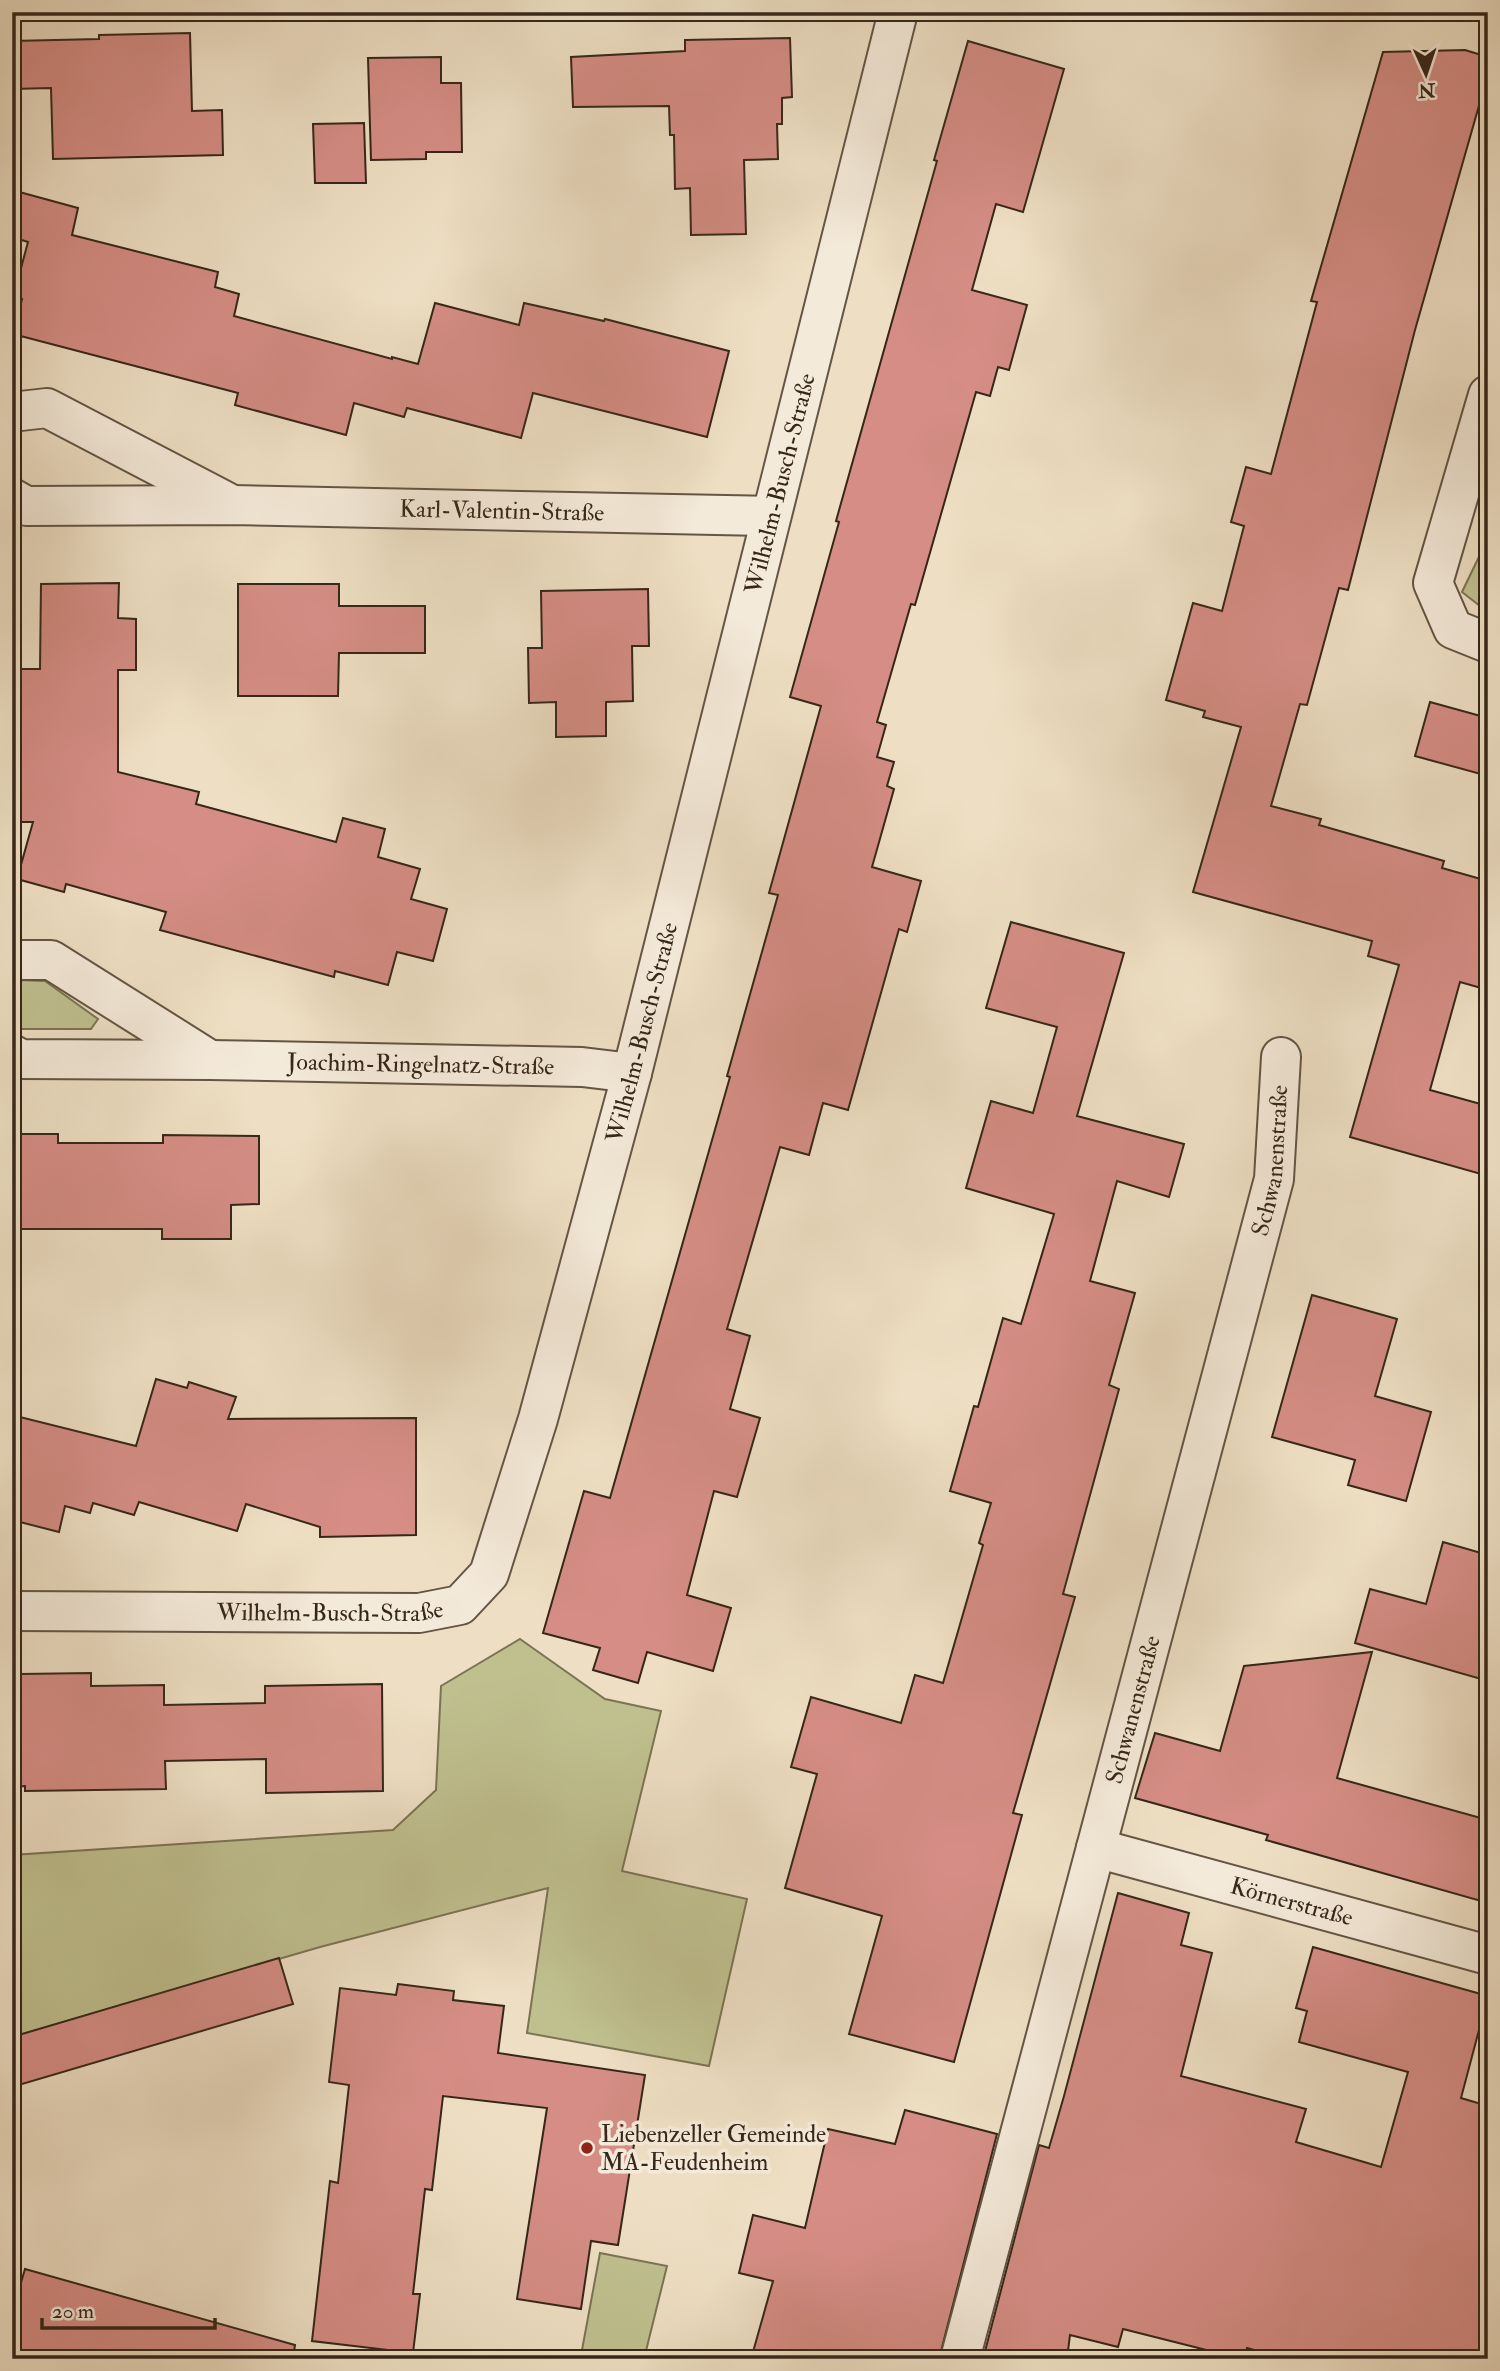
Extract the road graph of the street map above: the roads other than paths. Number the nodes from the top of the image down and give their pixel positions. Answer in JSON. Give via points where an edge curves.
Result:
{"nodes":[{"id":1,"x":898,"y":12,"type":"edge"},
{"id":2,"x":1488,"y":396,"type":"edge"},
{"id":3,"x":12,"y":412,"type":"edge"},
{"id":4,"x":12,"y":498,"type":"edge"},
{"id":5,"x":232,"y":505,"type":"junction"},
{"id":6,"x":770,"y":516,"type":"junction"},
{"id":7,"x":1488,"y":643,"type":"edge"},
{"id":8,"x":12,"y":960,"type":"edge"},
{"id":9,"x":12,"y":1054,"type":"edge"},
{"id":10,"x":1281,"y":1057,"type":"dead end"},
{"id":11,"x":210,"y":1060,"type":"junction"},
{"id":12,"x":632,"y":1073,"type":"junction"},
{"id":13,"x":12,"y":1611,"type":"edge"},
{"id":14,"x":1096,"y":1848,"type":"junction"},
{"id":15,"x":1488,"y":1955,"type":"edge"},
{"id":16,"x":961,"y":2359,"type":"edge"}],
"edges":[{"from":1,"to":6,"type":"street","name":"Wilhelm-Busch-Straße"},
{"from":2,"to":7,"type":"street","via":[[1433,583],[1453,629]]},
{"from":3,"to":5,"type":"street","name":"Karl-Valentin-Straße","via":[[47,408]]},
{"from":4,"to":5,"type":"street","name":"Karl-Valentin-Straße","via":[[26,506]]},
{"from":5,"to":6,"type":"street","name":"Karl-Valentin-Straße"},
{"from":6,"to":12,"type":"street","name":"Wilhelm-Busch-Straße"},
{"from":8,"to":11,"type":"street","via":[[51,960]]},
{"from":9,"to":11,"type":"street","name":"Joachim-Ringelnatz-Straße","via":[[21,1059]]},
{"from":10,"to":14,"type":"street","name":"Schwanenstraße","via":[[1274,1179]]},
{"from":11,"to":12,"type":"street","name":"Joachim-Ringelnatz-Straße"},
{"from":12,"to":13,"type":"street","name":"Wilhelm-Busch-Straße","via":[[538,1419],[489,1574],[460,1605],[419,1613]]},
{"from":14,"to":15,"type":"street","name":"Körnerstraße"},
{"from":14,"to":16,"type":"street","name":"Schwanenstraße"}]}
